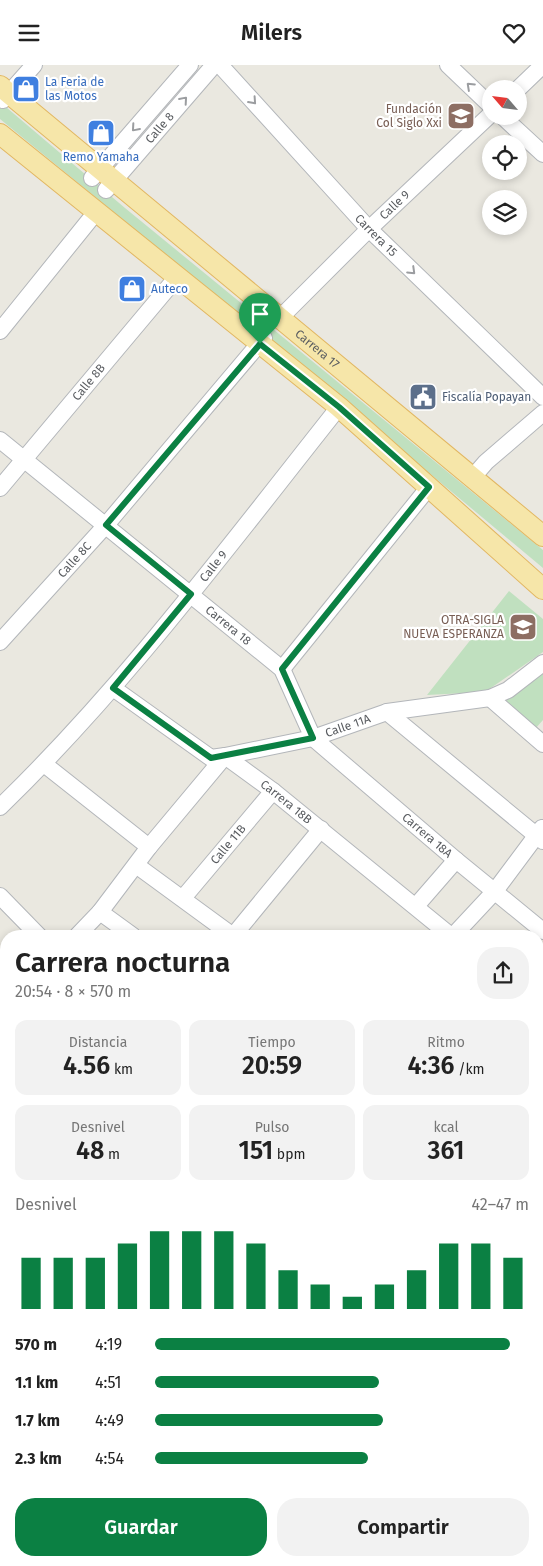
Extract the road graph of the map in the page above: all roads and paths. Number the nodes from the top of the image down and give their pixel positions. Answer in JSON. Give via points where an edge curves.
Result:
{"nodes":[{"id":1,"x":34,"y":65,"type":"edge"},
{"id":2,"x":190,"y":65,"type":"edge"},
{"id":3,"x":214,"y":65,"type":"edge"},
{"id":4,"x":220,"y":65,"type":"edge"},
{"id":5,"x":448,"y":65,"type":"edge"},
{"id":6,"x":543,"y":65,"type":"edge"},
{"id":7,"x":527,"y":80,"type":"edge"},
{"id":8,"x":3,"y":94,"type":"edge"},
{"id":9,"x":482,"y":97,"type":"edge"},
{"id":10,"x":482,"y":122,"type":"edge"},
{"id":11,"x":512,"y":125,"type":"edge"},
{"id":12,"x":4,"y":137,"type":"edge"},
{"id":13,"x":543,"y":154,"type":"edge"},
{"id":14,"x":103,"y":180,"type":"junction"},
{"id":15,"x":96,"y":211,"type":"junction"},
{"id":16,"x":369,"y":229,"type":"junction"},
{"id":17,"x":178,"y":277,"type":"junction"},
{"id":18,"x":280,"y":318,"type":"junction"},
{"id":19,"x":0,"y":331,"type":"edge"},
{"id":20,"x":262,"y":341,"type":"junction"},
{"id":21,"x":543,"y":397,"type":"edge"},
{"id":22,"x":339,"y":407,"type":"junction"},
{"id":23,"x":543,"y":413,"type":"edge"},
{"id":24,"x":0,"y":439,"type":"edge"},
{"id":25,"x":26,"y":459,"type":"junction"},
{"id":26,"x":473,"y":477,"type":"junction"},
{"id":27,"x":429,"y":487,"type":"junction"},
{"id":28,"x":0,"y":488,"type":"edge"},
{"id":29,"x":106,"y":525,"type":"junction"},
{"id":30,"x":543,"y":536,"type":"edge"},
{"id":31,"x":543,"y":545,"type":"edge"},
{"id":32,"x":543,"y":572,"type":"edge"},
{"id":33,"x":543,"y":589,"type":"edge"},
{"id":34,"x":191,"y":594,"type":"junction"},
{"id":35,"x":0,"y":642,"type":"edge"},
{"id":36,"x":543,"y":663,"type":"edge"},
{"id":37,"x":282,"y":669,"type":"junction"},
{"id":38,"x":113,"y":688,"type":"junction"},
{"id":39,"x":490,"y":698,"type":"junction"},
{"id":40,"x":387,"y":712,"type":"junction"},
{"id":41,"x":540,"y":736,"type":"edge"},
{"id":42,"x":313,"y":738,"type":"junction"},
{"id":43,"x":225,"y":756,"type":"junction"},
{"id":44,"x":44,"y":765,"type":"junction"},
{"id":45,"x":273,"y":791,"type":"junction"},
{"id":46,"x":0,"y":807,"type":"edge"},
{"id":47,"x":321,"y":829,"type":"junction"},
{"id":48,"x":541,"y":834,"type":"edge"},
{"id":49,"x":149,"y":847,"type":"junction"},
{"id":50,"x":456,"y":860,"type":"junction"},
{"id":51,"x":136,"y":865,"type":"junction"},
{"id":52,"x":494,"y":891,"type":"junction"},
{"id":53,"x":0,"y":896,"type":"edge"},
{"id":54,"x":183,"y":898,"type":"junction"},
{"id":55,"x":416,"y":906,"type":"junction"},
{"id":56,"x":100,"y":912,"type":"junction"},
{"id":57,"x":32,"y":930,"type":"edge"},
{"id":58,"x":83,"y":930,"type":"edge"},
{"id":59,"x":125,"y":930,"type":"edge"},
{"id":60,"x":221,"y":930,"type":"edge"},
{"id":61,"x":230,"y":930,"type":"edge"},
{"id":62,"x":445,"y":930,"type":"edge"},
{"id":63,"x":458,"y":930,"type":"edge"},
{"id":64,"x":542,"y":930,"type":"edge"}],
"edges":[{"from":1,"to":8,"type":"street"},
{"from":2,"to":14,"type":"street","name":"Calle 8","one_way":true},
{"from":14,"to":3,"type":"street","name":"Calle 8","one_way":true},
{"from":4,"to":16,"type":"street","name":"Carrera 15","one_way":true},
{"from":9,"to":5,"type":"street","one_way":true},
{"from":6,"to":7,"type":"street"},
{"from":8,"to":14,"type":"main road","name":"Carrera 17"},
{"from":10,"to":16,"type":"street","name":"Calle 9"},
{"from":11,"to":13,"type":"street"},
{"from":12,"to":15,"type":"main road"},
{"from":12,"to":20,"type":"main road"},
{"from":14,"to":18,"type":"main road","name":"Carrera 17"},
{"from":14,"to":31,"type":"main road","name":"Carrera 17"},
{"from":15,"to":17,"type":"main road"},
{"from":15,"to":19,"type":"street"},
{"from":16,"to":18,"type":"street","name":"Calle 9"},
{"from":16,"to":21,"type":"street","name":"Carrera 15","one_way":true},
{"from":17,"to":20,"type":"main road"},
{"from":17,"to":25,"type":"street","name":"Calle 8B"},
{"from":18,"to":26,"type":"main road","name":"Carrera 17"},
{"from":20,"to":22,"type":"main road"},
{"from":20,"to":29,"type":"street","name":"Calle 8C"},
{"from":20,"to":32,"type":"main road"},
{"from":22,"to":27,"type":"main road"},
{"from":22,"to":34,"type":"street","name":"Calle 9"},
{"from":23,"to":26,"type":"street"},
{"from":24,"to":25,"type":"street","name":"Carrera 18"},
{"from":25,"to":28,"type":"street","name":"Calle 8B"},
{"from":25,"to":29,"type":"street","name":"Carrera 18"},
{"from":26,"to":30,"type":"main road","name":"Carrera 17"},
{"from":27,"to":33,"type":"main road"},
{"from":27,"to":37,"type":"street"},
{"from":29,"to":34,"type":"street","name":"Carrera 18"},
{"from":29,"to":35,"type":"street","name":"Calle 8C"},
{"from":34,"to":37,"type":"street","name":"Carrera 18"},
{"from":34,"to":38,"type":"street","name":"Calle 9"},
{"from":36,"to":39,"type":"street","name":"Calle 11A","via":[[508,690]]},
{"from":37,"to":42,"type":"street","name":"Carrera 18"},
{"from":38,"to":43,"type":"street","name":"Carrera 18B","via":[[211,758]]},
{"from":38,"to":44,"type":"street","name":"Calle 9"},
{"from":39,"to":40,"type":"street","name":"Calle 11A"},
{"from":39,"to":41,"type":"street"},
{"from":40,"to":42,"type":"street","name":"Calle 11A"},
{"from":40,"to":48,"type":"street"},
{"from":42,"to":43,"type":"street","name":"Calle 11A"},
{"from":42,"to":50,"type":"street","name":"Carrera 18A"},
{"from":43,"to":45,"type":"street","name":"Carrera 18B"},
{"from":43,"to":49,"type":"street"},
{"from":44,"to":46,"type":"street","name":"Calle 9"},
{"from":44,"to":49,"type":"street"},
{"from":45,"to":47,"type":"street","name":"Carrera 18B"},
{"from":45,"to":54,"type":"street","name":"Calle 11B"},
{"from":47,"to":55,"type":"street","name":"Carrera 18B"},
{"from":47,"to":61,"type":"street"},
{"from":48,"to":52,"type":"street"},
{"from":49,"to":51,"type":"street"},
{"from":50,"to":52,"type":"street","name":"Carrera 18A"},
{"from":50,"to":55,"type":"street"},
{"from":51,"to":54,"type":"street"},
{"from":51,"to":56,"type":"street"},
{"from":52,"to":63,"type":"street"},
{"from":52,"to":64,"type":"street","name":"Carrera 18A"},
{"from":53,"to":57,"type":"street"},
{"from":54,"to":60,"type":"street"},
{"from":55,"to":62,"type":"street","name":"Carrera 18B"},
{"from":56,"to":58,"type":"street"},
{"from":56,"to":59,"type":"street"}]}
